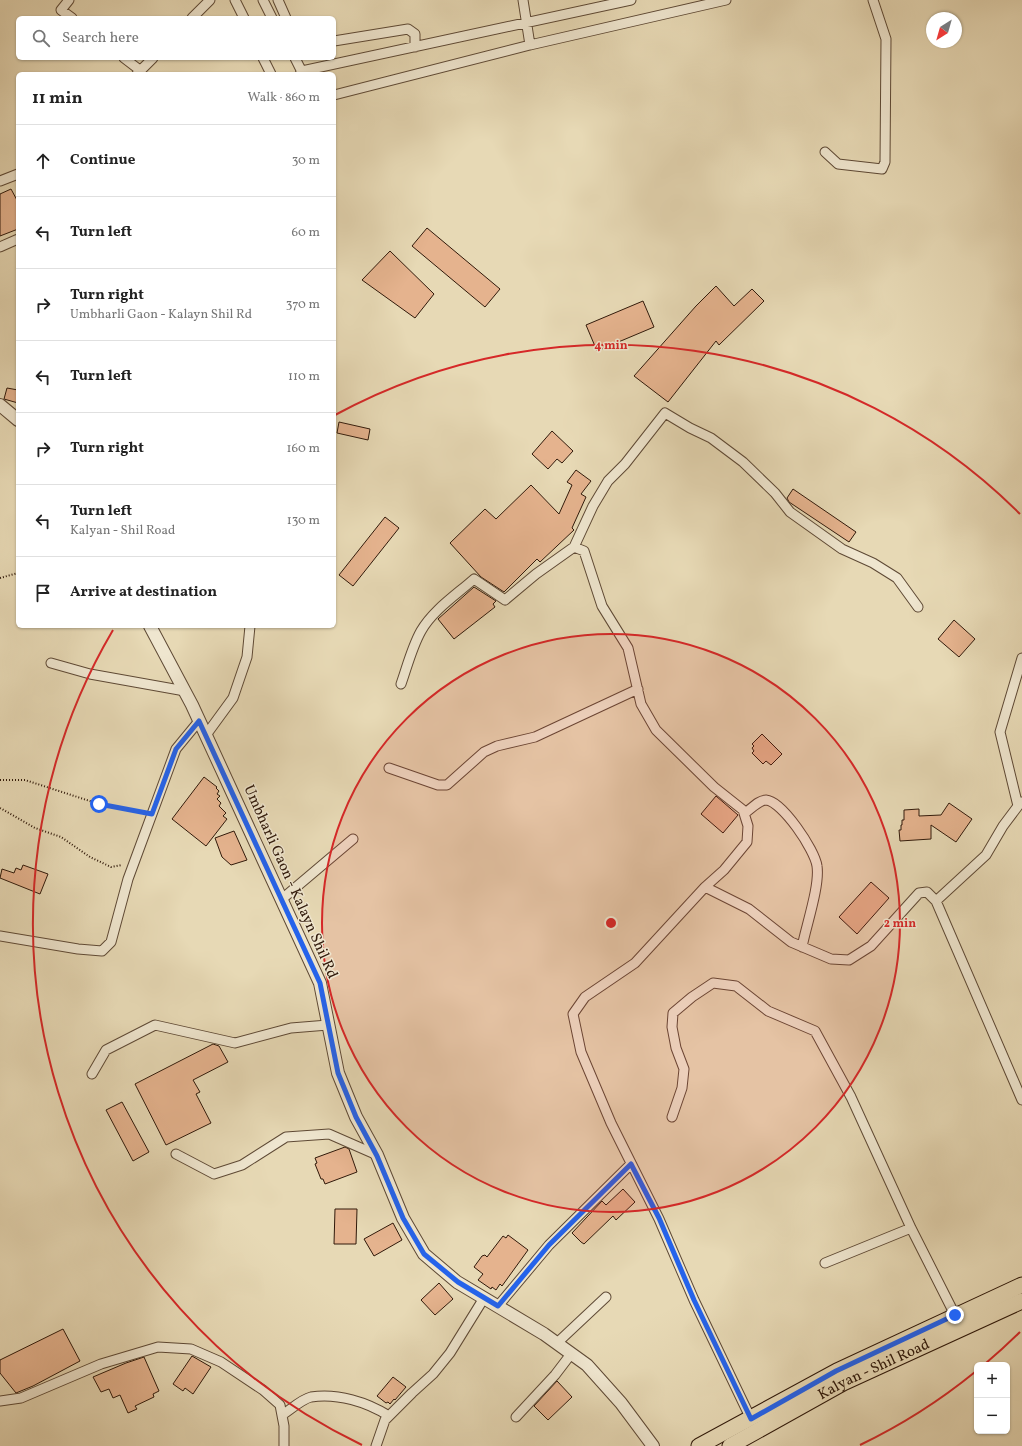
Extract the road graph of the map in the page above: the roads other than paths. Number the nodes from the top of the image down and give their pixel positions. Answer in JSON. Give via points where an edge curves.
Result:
{"nodes":[{"id":1,"x":69,"y":0,"type":"edge"},
{"id":2,"x":210,"y":0,"type":"edge"},
{"id":3,"x":235,"y":0,"type":"edge"},
{"id":4,"x":263,"y":0,"type":"edge"},
{"id":5,"x":278,"y":0,"type":"edge"},
{"id":6,"x":523,"y":0,"type":"edge"},
{"id":7,"x":632,"y":0,"type":"edge"},
{"id":8,"x":726,"y":0,"type":"edge"},
{"id":9,"x":873,"y":0,"type":"edge"},
{"id":10,"x":69,"y":16,"type":"edge"},
{"id":11,"x":194,"y":16,"type":"edge"},
{"id":12,"x":243,"y":16,"type":"edge"},
{"id":13,"x":271,"y":16,"type":"edge"},
{"id":14,"x":285,"y":16,"type":"edge"},
{"id":15,"x":526,"y":23,"type":"junction"},
{"id":16,"x":336,"y":41,"type":"edge"},
{"id":17,"x":530,"y":45,"type":"junction"},
{"id":18,"x":415,"y":47,"type":"junction"},
{"id":19,"x":126,"y":60,"type":"edge"},
{"id":20,"x":151,"y":60,"type":"edge"},
{"id":21,"x":264,"y":60,"type":"edge"},
{"id":22,"x":296,"y":60,"type":"edge"},
{"id":23,"x":139,"y":72,"type":"edge"},
{"id":24,"x":270,"y":72,"type":"edge"},
{"id":25,"x":302,"y":72,"type":"edge"},
{"id":26,"x":306,"y":72,"type":"edge"},
{"id":27,"x":336,"y":94,"type":"edge"},
{"id":28,"x":825,"y":152,"type":"dead end"},
{"id":29,"x":16,"y":175,"type":"edge"},
{"id":30,"x":0,"y":181,"type":"edge"},
{"id":31,"x":16,"y":241,"type":"edge"},
{"id":32,"x":0,"y":247,"type":"edge"},
{"id":33,"x":0,"y":405,"type":"edge"},
{"id":34,"x":16,"y":418,"type":"edge"},
{"id":35,"x":574,"y":547,"type":"junction"},
{"id":36,"x":918,"y":607,"type":"dead end"},
{"id":37,"x":151,"y":628,"type":"edge"},
{"id":38,"x":250,"y":628,"type":"edge"},
{"id":39,"x":1022,"y":658,"type":"edge"},
{"id":40,"x":51,"y":663,"type":"dead end"},
{"id":41,"x":401,"y":684,"type":"dead end"},
{"id":42,"x":638,"y":689,"type":"junction"},
{"id":43,"x":185,"y":691,"type":"junction"},
{"id":44,"x":199,"y":721,"type":"junction"},
{"id":45,"x":206,"y":735,"type":"junction"},
{"id":46,"x":389,"y":768,"type":"dead end"},
{"id":47,"x":1020,"y":804,"type":"edge"},
{"id":48,"x":745,"y":813,"type":"junction"},
{"id":49,"x":353,"y":839,"type":"dead end"},
{"id":50,"x":705,"y":887,"type":"junction"},
{"id":51,"x":282,"y":899,"type":"junction"},
{"id":52,"x":936,"y":901,"type":"junction"},
{"id":53,"x":0,"y":936,"type":"edge"},
{"id":54,"x":802,"y":947,"type":"junction"},
{"id":55,"x":328,"y":1025,"type":"junction"},
{"id":56,"x":92,"y":1074,"type":"dead end"},
{"id":57,"x":1022,"y":1100,"type":"edge"},
{"id":58,"x":672,"y":1116,"type":"dead end"},
{"id":59,"x":176,"y":1154,"type":"dead end"},
{"id":60,"x":377,"y":1156,"type":"junction"},
{"id":61,"x":631,"y":1164,"type":"junction"},
{"id":62,"x":911,"y":1228,"type":"junction"},
{"id":63,"x":825,"y":1264,"type":"dead end"},
{"id":64,"x":1022,"y":1285,"type":"edge"},
{"id":65,"x":606,"y":1297,"type":"dead end"},
{"id":66,"x":484,"y":1298,"type":"junction"},
{"id":67,"x":1022,"y":1300,"type":"edge"},
{"id":68,"x":498,"y":1306,"type":"junction"},
{"id":69,"x":955,"y":1315,"type":"junction"},
{"id":70,"x":556,"y":1343,"type":"junction"},
{"id":71,"x":571,"y":1354,"type":"junction"},
{"id":72,"x":0,"y":1401,"type":"edge"},
{"id":73,"x":282,"y":1415,"type":"junction"},
{"id":74,"x":389,"y":1416,"type":"junction"},
{"id":75,"x":516,"y":1417,"type":"dead end"},
{"id":76,"x":751,"y":1419,"type":"junction"},
{"id":77,"x":284,"y":1446,"type":"edge"},
{"id":78,"x":376,"y":1446,"type":"edge"},
{"id":79,"x":653,"y":1446,"type":"edge"},
{"id":80,"x":699,"y":1446,"type":"edge"},
{"id":81,"x":730,"y":1446,"type":"edge"}],
"edges":[{"from":1,"to":10,"type":"street","via":[[61,10]]},
{"from":2,"to":11,"type":"street"},
{"from":3,"to":12,"type":"street"},
{"from":4,"to":13,"type":"street"},
{"from":5,"to":14,"type":"street"},
{"from":6,"to":15,"type":"street"},
{"from":7,"to":15,"type":"street"},
{"from":8,"to":17,"type":"street"},
{"from":9,"to":28,"type":"street","via":[[886,39],[882,169],[838,164]]},
{"from":15,"to":17,"type":"street"},
{"from":15,"to":18,"type":"street"},
{"from":16,"to":18,"type":"street","via":[[408,29],[415,34]]},
{"from":17,"to":27,"type":"street"},
{"from":18,"to":26,"type":"street"},
{"from":19,"to":23,"type":"street"},
{"from":20,"to":23,"type":"street"},
{"from":21,"to":24,"type":"street"},
{"from":22,"to":25,"type":"street"},
{"from":29,"to":30,"type":"street"},
{"from":31,"to":32,"type":"street"},
{"from":33,"to":34,"type":"street"},
{"from":35,"to":36,"type":"street","via":[[608,481],[625,464],[665,413],[712,438],[743,462],[775,493],[790,512],[842,549],[897,578]]},
{"from":35,"to":41,"type":"street","via":[[505,600],[474,579],[433,615],[420,632]]},
{"from":35,"to":42,"type":"street","via":[[584,551],[602,606],[628,648]]},
{"from":37,"to":43,"type":"street","name":"Umbharli Gaon - Kalayn Shil Rd"},
{"from":38,"to":45,"type":"street","via":[[247,657],[233,698]]},
{"from":39,"to":47,"type":"street","via":[[1000,732]]},
{"from":40,"to":43,"type":"street","via":[[90,674]]},
{"from":42,"to":46,"type":"street","via":[[535,737],[497,746],[484,752],[447,785],[438,785]]},
{"from":42,"to":48,"type":"street","via":[[641,704],[656,730],[714,787]]},
{"from":43,"to":44,"type":"street","name":"Umbharli Gaon - Kalayn Shil Rd"},
{"from":44,"to":45,"type":"street","name":"Umbharli Gaon - Kalayn Shil Rd"},
{"from":44,"to":53,"type":"street","via":[[176,749],[134,864],[111,942],[102,951]]},
{"from":45,"to":51,"type":"street","name":"Umbharli Gaon - Kalayn Shil Rd"},
{"from":47,"to":52,"type":"street","via":[[986,855]]},
{"from":48,"to":50,"type":"street","via":[[748,842]]},
{"from":48,"to":54,"type":"street","via":[[761,801],[767,800],[787,814],[812,853],[817,865],[817,879]]},
{"from":49,"to":51,"type":"street"},
{"from":50,"to":54,"type":"street","via":[[749,909],[791,942]]},
{"from":50,"to":61,"type":"street","via":[[635,963],[585,997],[572,1014],[581,1052]]},
{"from":51,"to":55,"type":"street","name":"Umbharli Gaon - Kalayn Shil Rd","via":[[320,983]]},
{"from":52,"to":54,"type":"street","via":[[928,892],[919,894],[871,946],[849,960],[831,959]]},
{"from":52,"to":57,"type":"street"},
{"from":55,"to":56,"type":"street","via":[[291,1028],[235,1043],[155,1025],[106,1050]]},
{"from":55,"to":60,"type":"street","name":"Umbharli Gaon - Kalayn Shil Rd","via":[[338,1073],[356,1117]]},
{"from":58,"to":62,"type":"street","via":[[682,1088],[684,1068],[676,1048],[672,1027],[673,1013],[713,983],[736,986],[768,1011],[815,1030],[851,1097]]},
{"from":59,"to":60,"type":"street","via":[[214,1174],[242,1165],[286,1137],[329,1134]]},
{"from":60,"to":66,"type":"street","name":"Umbharli Gaon - Kalayn Shil Rd","via":[[403,1218],[424,1254],[458,1282]]},
{"from":61,"to":68,"type":"street","via":[[549,1245]]},
{"from":61,"to":76,"type":"street","via":[[659,1218],[694,1300]]},
{"from":62,"to":63,"type":"street"},
{"from":62,"to":69,"type":"street"},
{"from":64,"to":69,"type":"main road","name":"Kalyan - Shil Road"},
{"from":65,"to":70,"type":"street"},
{"from":66,"to":68,"type":"street","name":"Umbharli Gaon - Kalayn Shil Rd"},
{"from":66,"to":74,"type":"street","via":[[450,1353],[433,1374]]},
{"from":67,"to":81,"type":"main road","name":"Kalyan - Shil Road","via":[[844,1384]]},
{"from":68,"to":70,"type":"street","name":"Umbharli Gaon - Kalayn Shil Rd"},
{"from":69,"to":76,"type":"main road","name":"Kalyan - Shil Road","via":[[836,1371]]},
{"from":70,"to":71,"type":"street","name":"Umbharli Gaon - Kalayn Shil Rd"},
{"from":71,"to":75,"type":"street"},
{"from":71,"to":79,"type":"street","name":"Umbharli Gaon - Kalayn Shil Rd","via":[[586,1365],[621,1403]]},
{"from":72,"to":73,"type":"street","via":[[21,1398],[101,1364],[158,1347],[191,1349],[221,1362],[263,1390],[280,1405]]},
{"from":73,"to":74,"type":"street","via":[[310,1397],[341,1397],[372,1405]]},
{"from":73,"to":77,"type":"street"},
{"from":74,"to":78,"type":"street"},
{"from":76,"to":80,"type":"main road","name":"Kalyan - Shil Road"}]}
